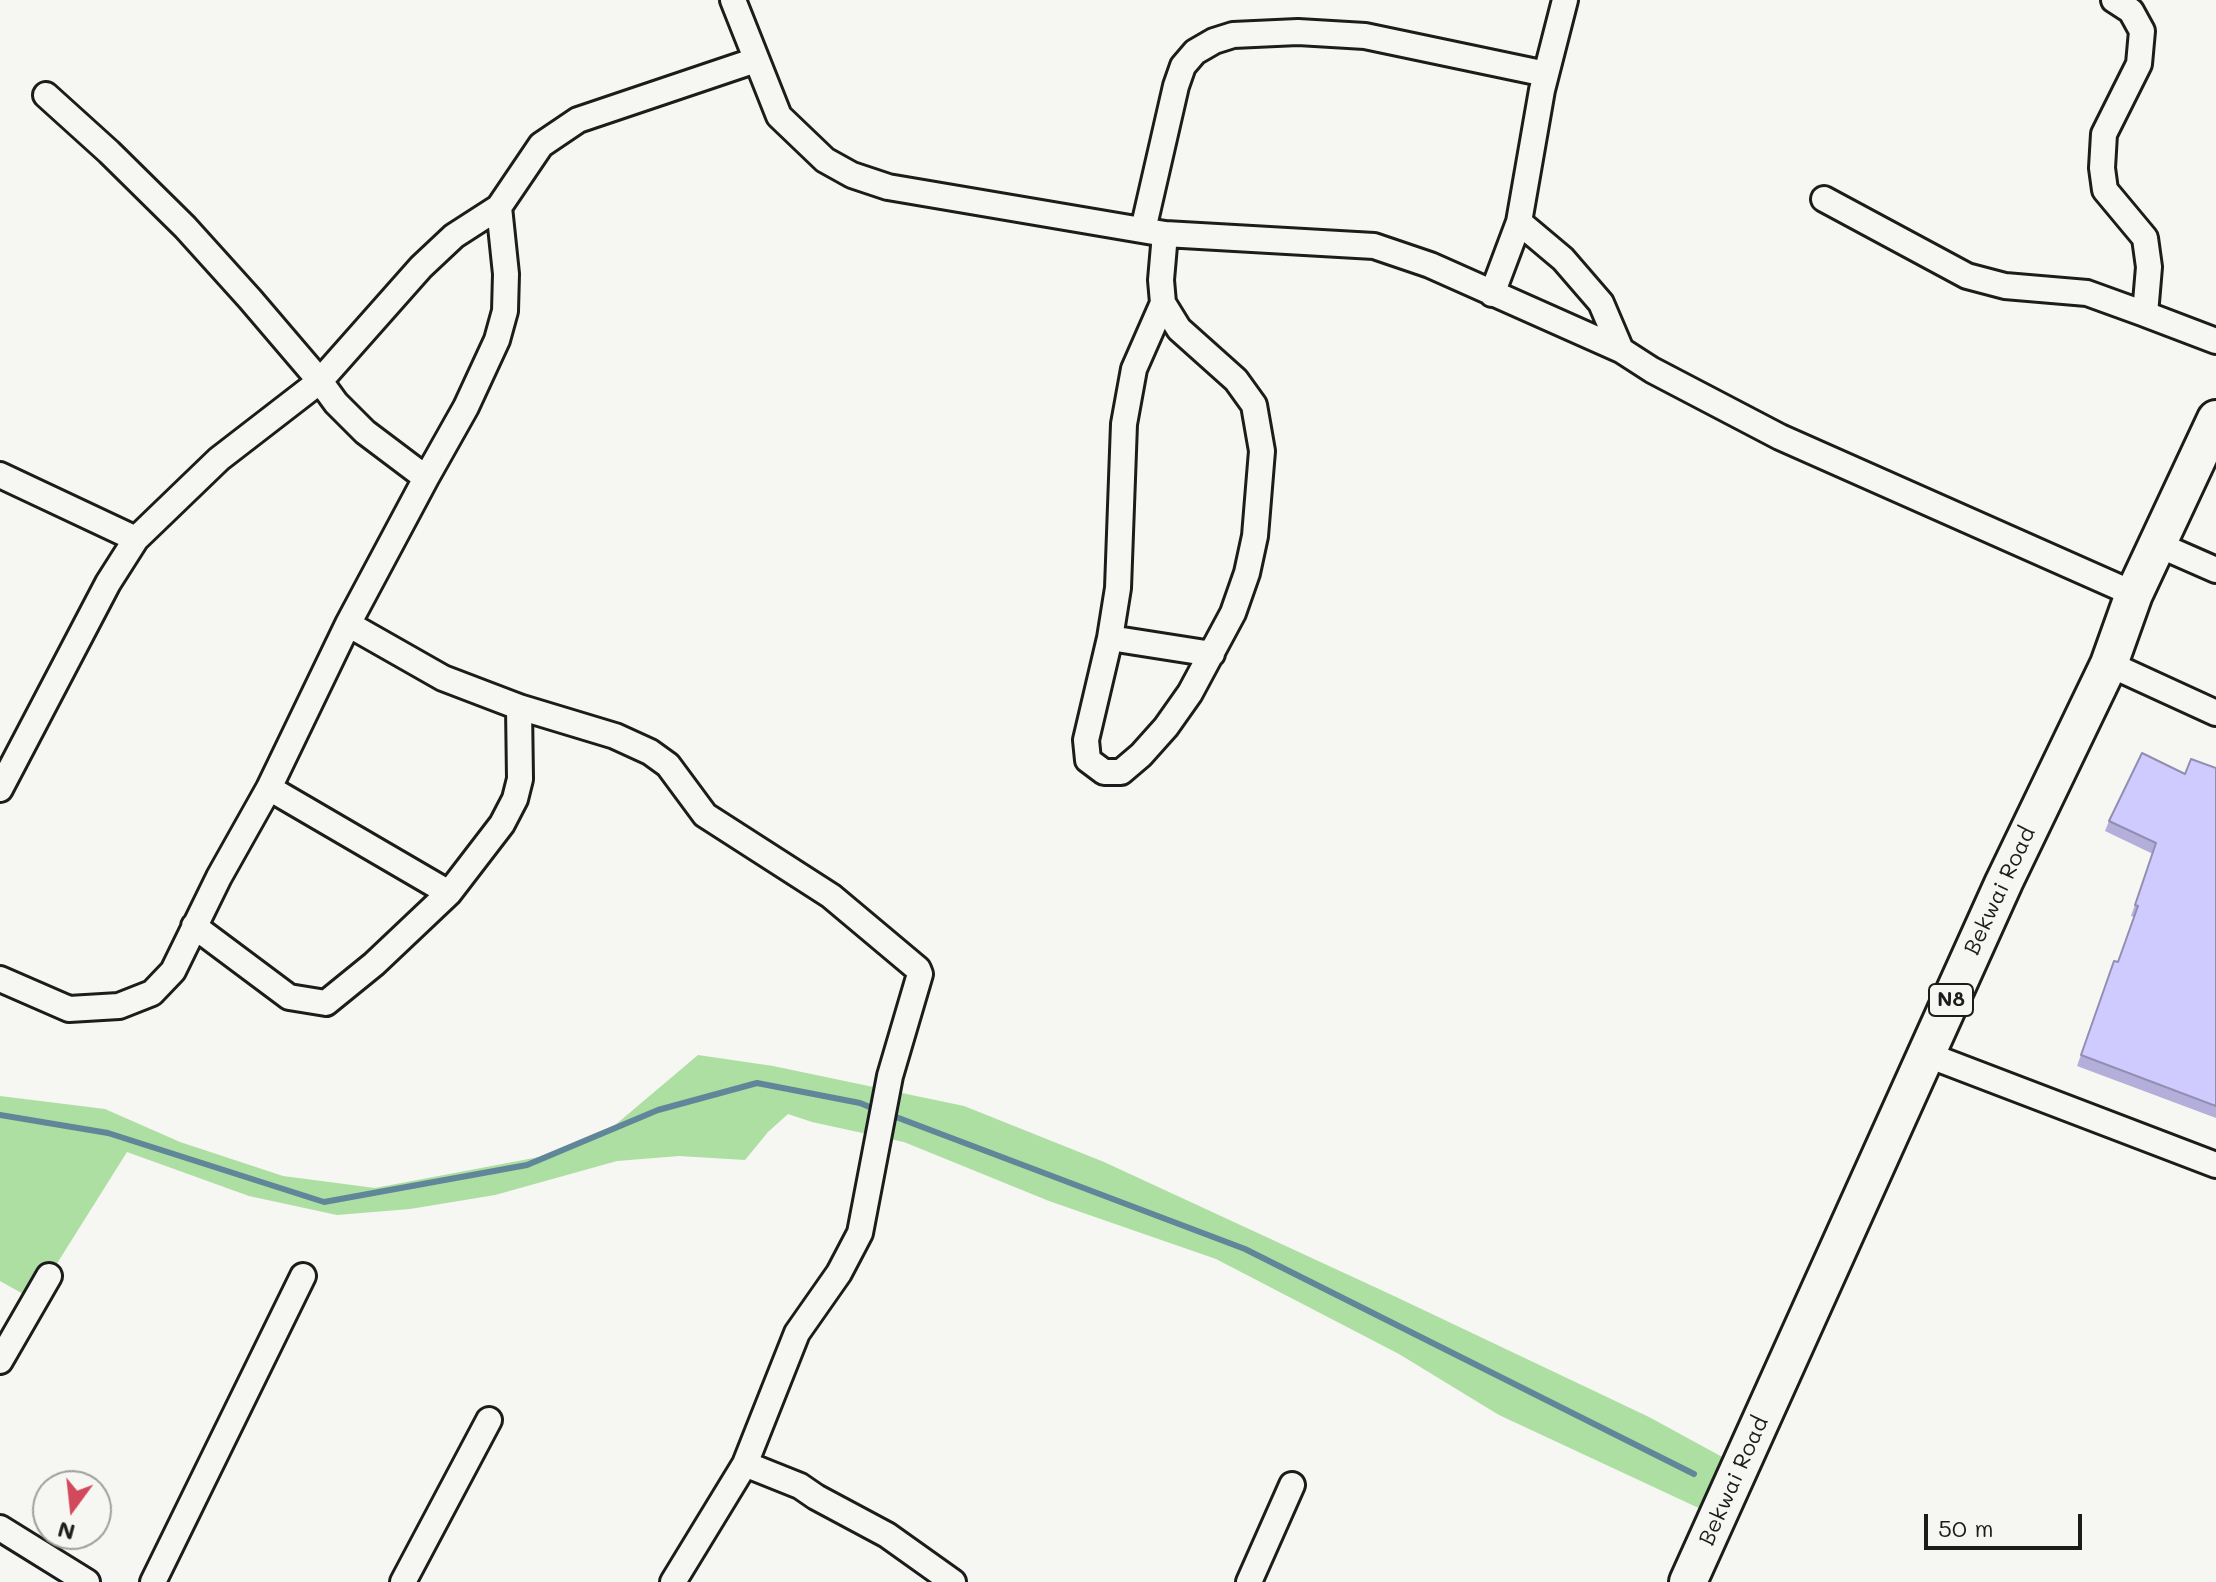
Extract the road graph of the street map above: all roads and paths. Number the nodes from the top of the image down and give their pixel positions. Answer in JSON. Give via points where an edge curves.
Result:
{"nodes":[{"id":1,"x":733,"y":0,"type":"edge"},
{"id":2,"x":1565,"y":0,"type":"edge"},
{"id":3,"x":2114,"y":0,"type":"edge"},
{"id":4,"x":756,"y":60,"type":"junction"},
{"id":5,"x":1546,"y":74,"type":"junction"},
{"id":6,"x":46,"y":95,"type":"dead end"},
{"id":7,"x":1824,"y":199,"type":"dead end"},
{"id":8,"x":499,"y":207,"type":"junction"},
{"id":9,"x":1519,"y":222,"type":"junction"},
{"id":10,"x":1154,"y":232,"type":"junction"},
{"id":11,"x":1492,"y":294,"type":"junction"},
{"id":12,"x":1163,"y":303,"type":"junction"},
{"id":13,"x":2145,"y":314,"type":"junction"},
{"id":14,"x":2216,"y":341,"type":"edge"},
{"id":15,"x":1621,"y":350,"type":"junction"},
{"id":16,"x":320,"y":381,"type":"junction"},
{"id":17,"x":2216,"y":419,"type":"edge"},
{"id":18,"x":0,"y":475,"type":"edge"},
{"id":19,"x":426,"y":478,"type":"junction"},
{"id":20,"x":136,"y":539,"type":"junction"},
{"id":21,"x":2159,"y":545,"type":"junction"},
{"id":22,"x":2216,"y":570,"type":"edge"},
{"id":23,"x":2134,"y":594,"type":"junction"},
{"id":24,"x":348,"y":624,"type":"junction"},
{"id":25,"x":1110,"y":638,"type":"junction"},
{"id":26,"x":1212,"y":654,"type":"junction"},
{"id":27,"x":2109,"y":664,"type":"junction"},
{"id":28,"x":519,"y":707,"type":"junction"},
{"id":29,"x":2216,"y":713,"type":"edge"},
{"id":30,"x":269,"y":788,"type":"junction"},
{"id":31,"x":0,"y":789,"type":"edge"},
{"id":32,"x":449,"y":893,"type":"junction"},
{"id":33,"x":194,"y":926,"type":"junction"},
{"id":34,"x":0,"y":979,"type":"edge"},
{"id":35,"x":1928,"y":1055,"type":"junction"},
{"id":36,"x":2216,"y":1165,"type":"edge"},
{"id":37,"x":49,"y":1276,"type":"dead end"},
{"id":38,"x":303,"y":1276,"type":"dead end"},
{"id":39,"x":0,"y":1361,"type":"edge"},
{"id":40,"x":489,"y":1420,"type":"dead end"},
{"id":41,"x":745,"y":1464,"type":"junction"},
{"id":42,"x":1292,"y":1485,"type":"dead end"},
{"id":43,"x":0,"y":1528,"type":"edge"},
{"id":44,"x":87,"y":1582,"type":"edge"},
{"id":45,"x":153,"y":1582,"type":"edge"},
{"id":46,"x":403,"y":1582,"type":"edge"},
{"id":47,"x":673,"y":1582,"type":"edge"},
{"id":48,"x":953,"y":1582,"type":"edge"},
{"id":49,"x":1249,"y":1582,"type":"edge"},
{"id":50,"x":1688,"y":1582,"type":"edge"}],
"edges":[{"from":1,"to":4,"type":"street"},
{"from":2,"to":5,"type":"street"},
{"from":3,"to":13,"type":"street","via":[[2131,11],[2142,31],[2139,64],[2104,134],[2102,168],[2105,190],[2145,238]]},
{"from":4,"to":8,"type":"street","via":[[578,120],[541,145]]},
{"from":4,"to":10,"type":"street","via":[[779,116],[825,160],[852,175],[888,187]]},
{"from":5,"to":9,"type":"street"},
{"from":5,"to":10,"type":"street","via":[[1365,36],[1298,32],[1214,41],[1183,66],[1176,86]]},
{"from":6,"to":16,"type":"street","via":[[185,227]]},
{"from":7,"to":13,"type":"street","via":[[1967,276],[2005,286],[2087,293]]},
{"from":8,"to":16,"type":"street","via":[[454,236],[421,267]]},
{"from":8,"to":19,"type":"street","via":[[505,311],[466,407]]},
{"from":9,"to":11,"type":"street"},
{"from":9,"to":15,"type":"street","via":[[1563,259],[1601,303]]},
{"from":10,"to":11,"type":"street","via":[[1374,246]]},
{"from":10,"to":12,"type":"street"},
{"from":11,"to":15,"type":"street"},
{"from":12,"to":25,"type":"street","via":[[1134,369],[1124,424],[1118,588]]},
{"from":12,"to":26,"type":"street","via":[[1179,329],[1236,380],[1254,405],[1261,434],[1255,536],[1247,573]]},
{"from":13,"to":14,"type":"street"},
{"from":15,"to":23,"type":"street","via":[[1780,437]]},
{"from":16,"to":19,"type":"street","via":[[365,432]]},
{"from":16,"to":20,"type":"street","via":[[219,459]]},
{"from":17,"to":21,"type":"highway","name":"Bekwai Road","number":"N8"},
{"from":18,"to":20,"type":"street"},
{"from":19,"to":24,"type":"street"},
{"from":20,"to":31,"type":"street"},
{"from":21,"to":22,"type":"street"},
{"from":21,"to":23,"type":"highway","name":"Bekwai Road","number":"N8"},
{"from":23,"to":27,"type":"highway","name":"Bekwai Road","number":"N8"},
{"from":24,"to":28,"type":"street","via":[[443,678]]},
{"from":24,"to":30,"type":"street"},
{"from":25,"to":26,"type":"street"},
{"from":25,"to":26,"type":"street","via":[[1086,740],[1088,760],[1104,772],[1121,772],[1149,746]]},
{"from":27,"to":29,"type":"street"},
{"from":27,"to":35,"type":"highway","name":"Bekwai Road","number":"N8"},
{"from":28,"to":32,"type":"street","via":[[520,779],[515,799]]},
{"from":28,"to":41,"type":"street","via":[[650,752],[668,765],[705,815],[831,896],[920,974],[890,1076],[860,1233],[797,1333]]},
{"from":30,"to":32,"type":"street"},
{"from":30,"to":33,"type":"street"},
{"from":32,"to":33,"type":"street","via":[[326,1003],[289,997]]},
{"from":33,"to":34,"type":"street","via":[[173,971],[152,993],[119,1006],[69,1009]]},
{"from":35,"to":36,"type":"street"},
{"from":35,"to":50,"type":"highway","name":"Bekwai Road","number":"N8"},
{"from":37,"to":39,"type":"street"},
{"from":38,"to":45,"type":"street"},
{"from":40,"to":46,"type":"street"},
{"from":41,"to":47,"type":"street"},
{"from":41,"to":48,"type":"street","via":[[800,1486],[887,1535]]},
{"from":42,"to":49,"type":"street"},
{"from":43,"to":44,"type":"street"}]}
